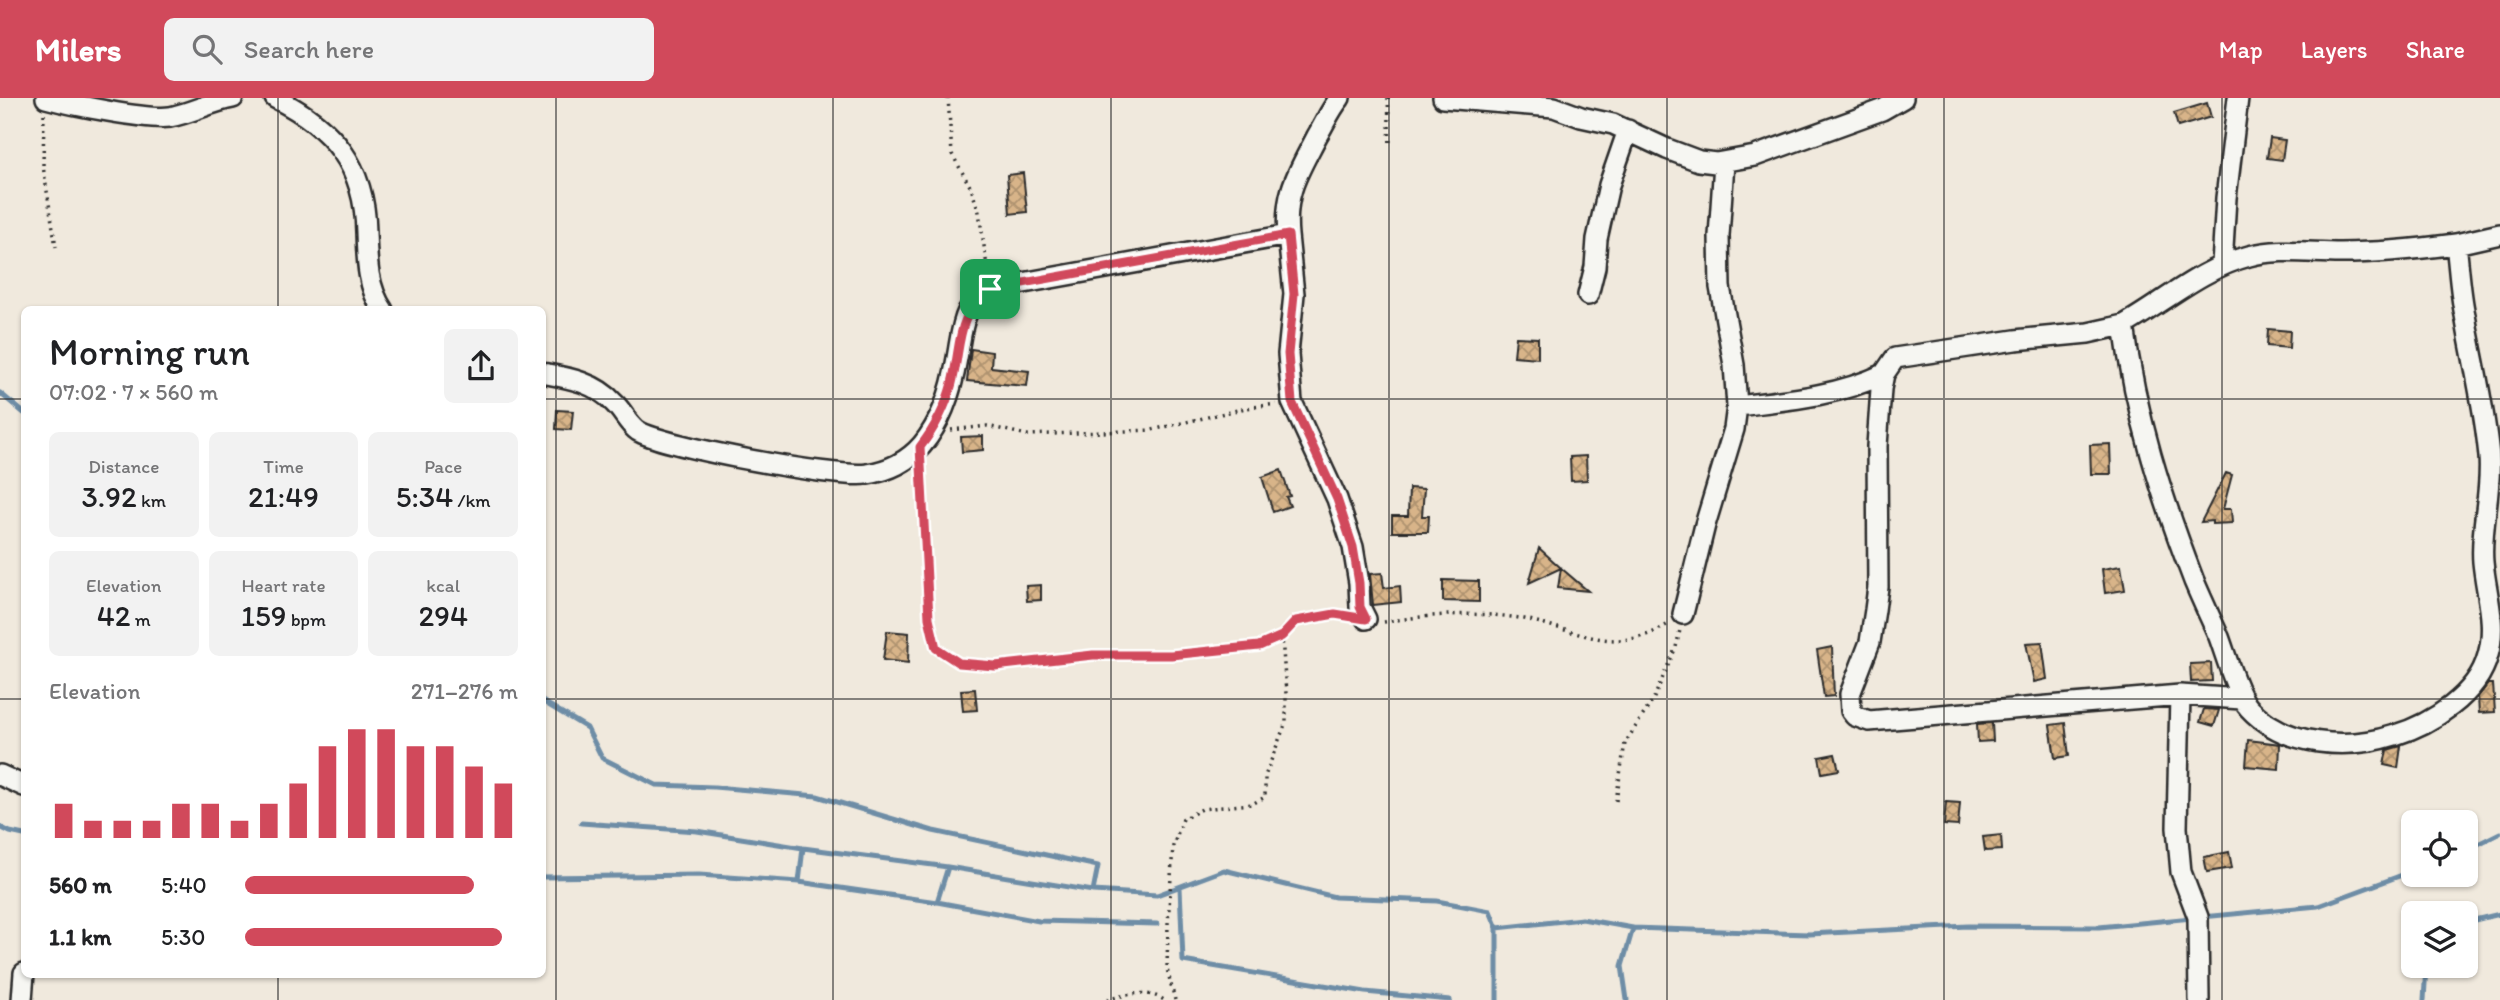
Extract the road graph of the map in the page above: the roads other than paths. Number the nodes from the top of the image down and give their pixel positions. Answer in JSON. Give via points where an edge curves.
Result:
{"nodes":[{"id":1,"x":233,"y":98,"type":"edge"},
{"id":2,"x":275,"y":98,"type":"edge"},
{"id":3,"x":1340,"y":98,"type":"edge"},
{"id":4,"x":1443,"y":98,"type":"edge"},
{"id":5,"x":1903,"y":98,"type":"edge"},
{"id":6,"x":2238,"y":98,"type":"edge"},
{"id":7,"x":49,"y":99,"type":"edge"},
{"id":8,"x":1581,"y":108,"type":"edge"},
{"id":9,"x":1628,"y":130,"type":"junction"},
{"id":10,"x":1724,"y":163,"type":"junction"},
{"id":11,"x":2500,"y":234,"type":"edge"},
{"id":12,"x":1288,"y":235,"type":"junction"},
{"id":13,"x":2456,"y":244,"type":"junction"},
{"id":14,"x":2222,"y":265,"type":"junction"},
{"id":15,"x":1588,"y":295,"type":"dead end"},
{"id":16,"x":381,"y":306,"type":"edge"},
{"id":17,"x":2123,"y":325,"type":"junction"},
{"id":18,"x":546,"y":374,"type":"edge"},
{"id":19,"x":1884,"y":374,"type":"junction"},
{"id":20,"x":1737,"y":406,"type":"junction"},
{"id":21,"x":2494,"y":592,"type":"edge"},
{"id":22,"x":1684,"y":614,"type":"road end"},
{"id":23,"x":1366,"y":619,"type":"road end"},
{"id":24,"x":2180,"y":695,"type":"junction"},
{"id":25,"x":2242,"y":699,"type":"junction"},
{"id":26,"x":0,"y":775,"type":"edge"},
{"id":27,"x":21,"y":785,"type":"edge"},
{"id":28,"x":24,"y":978,"type":"edge"},
{"id":29,"x":22,"y":1000,"type":"edge"},
{"id":30,"x":2199,"y":1000,"type":"edge"}],
"edges":[{"from":1,"to":7,"type":"street","via":[[156,117]]},
{"from":2,"to":16,"type":"street","via":[[323,130],[350,162],[365,205],[367,264]]},
{"from":3,"to":12,"type":"street","via":[[1328,113],[1292,188],[1286,213]]},
{"from":4,"to":8,"type":"street"},
{"from":5,"to":10,"type":"street","via":[[1828,130]]},
{"from":6,"to":14,"type":"street"},
{"from":8,"to":9,"type":"street"},
{"from":9,"to":10,"type":"street","via":[[1699,161]]},
{"from":9,"to":15,"type":"street","via":[[1609,185]]},
{"from":10,"to":20,"type":"street","via":[[1720,286]]},
{"from":11,"to":13,"type":"street"},
{"from":12,"to":18,"type":"street","via":[[990,289],[968,311],[949,392],[926,439],[893,467],[867,474],[813,471],[648,435],[592,385]]},
{"from":12,"to":23,"type":"street","via":[[1294,294],[1288,354],[1292,402],[1337,499],[1353,547],[1360,607]]},
{"from":13,"to":14,"type":"street","via":[[2349,253],[2265,253]]},
{"from":13,"to":21,"type":"street","via":[[2489,453],[2483,563]]},
{"from":14,"to":17,"type":"street"},
{"from":17,"to":19,"type":"street","via":[[1895,358]]},
{"from":17,"to":25,"type":"street","via":[[2146,441],[2193,579]]},
{"from":19,"to":20,"type":"street","via":[[1819,396]]},
{"from":19,"to":24,"type":"street","via":[[1876,457],[1878,587],[1870,642],[1850,694],[1855,716],[1869,720]]},
{"from":20,"to":22,"type":"street"},
{"from":21,"to":25,"type":"street","via":[[2486,664],[2461,697],[2413,730],[2362,742],[2311,740],[2275,729]]},
{"from":24,"to":25,"type":"street"},
{"from":24,"to":30,"type":"street","via":[[2177,828],[2181,872],[2198,917]]},
{"from":26,"to":27,"type":"street"},
{"from":28,"to":29,"type":"street"}]}
